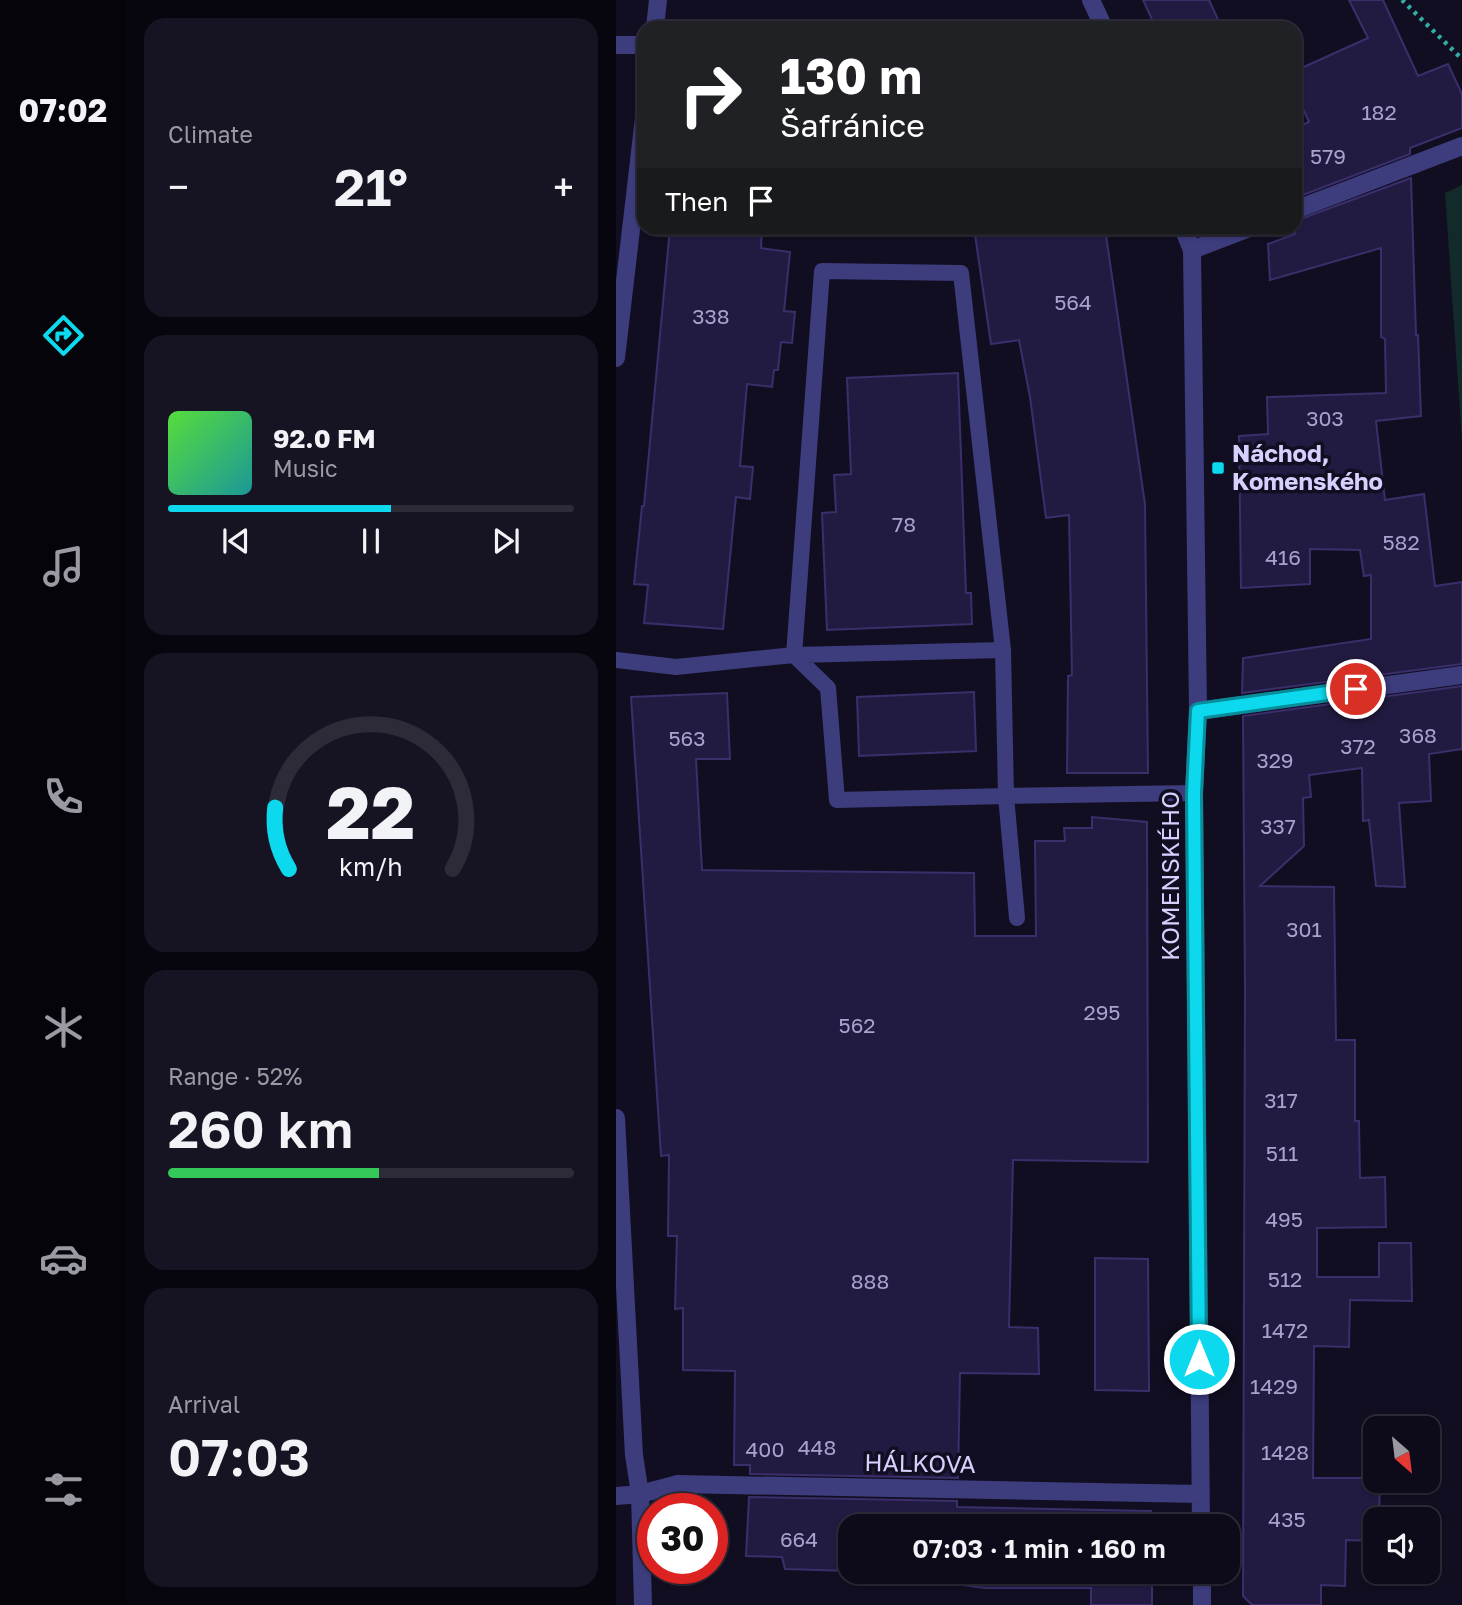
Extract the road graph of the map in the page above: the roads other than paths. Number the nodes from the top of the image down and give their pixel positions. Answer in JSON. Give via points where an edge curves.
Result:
{"nodes":[{"id":1,"x":659,"y":0,"type":"edge"},
{"id":2,"x":1091,"y":0,"type":"edge"},
{"id":3,"x":656,"y":21,"type":"edge"},
{"id":4,"x":1101,"y":21,"type":"edge"},
{"id":5,"x":616,"y":45,"type":"edge"},
{"id":6,"x":637,"y":45,"type":"edge"},
{"id":7,"x":1462,"y":146,"type":"edge"},
{"id":8,"x":637,"y":178,"type":"edge"},
{"id":9,"x":1302,"y":207,"type":"edge"},
{"id":10,"x":1186,"y":235,"type":"edge"},
{"id":11,"x":1232,"y":235,"type":"edge"},
{"id":12,"x":1192,"y":250,"type":"junction"},
{"id":13,"x":616,"y":358,"type":"edge"},
{"id":14,"x":1003,"y":650,"type":"junction"},
{"id":15,"x":794,"y":655,"type":"junction"},
{"id":16,"x":616,"y":660,"type":"edge"},
{"id":17,"x":1462,"y":675,"type":"edge"},
{"id":18,"x":1198,"y":711,"type":"junction"},
{"id":19,"x":1194,"y":793,"type":"junction"},
{"id":20,"x":1006,"y":796,"type":"junction"},
{"id":21,"x":1017,"y":918,"type":"dead end"},
{"id":22,"x":616,"y":1118,"type":"edge"},
{"id":23,"x":640,"y":1493,"type":"edge"},
{"id":24,"x":644,"y":1493,"type":"edge"},
{"id":25,"x":1200,"y":1493,"type":"junction"},
{"id":26,"x":637,"y":1494,"type":"edge"},
{"id":27,"x":616,"y":1496,"type":"edge"},
{"id":28,"x":1201,"y":1514,"type":"edge"},
{"id":29,"x":642,"y":1584,"type":"edge"},
{"id":30,"x":1202,"y":1584,"type":"edge"},
{"id":31,"x":643,"y":1605,"type":"edge"},
{"id":32,"x":1202,"y":1605,"type":"edge"}],
"edges":[{"from":1,"to":3,"type":"street"},
{"from":2,"to":4,"type":"street"},
{"from":5,"to":6,"type":"street"},
{"from":7,"to":9,"type":"street"},
{"from":8,"to":13,"type":"street"},
{"from":10,"to":12,"type":"street","name":"KOMENSKÉHO"},
{"from":11,"to":12,"type":"street"},
{"from":12,"to":18,"type":"street","name":"KOMENSKÉHO"},
{"from":14,"to":15,"type":"lane"},
{"from":14,"to":15,"type":"lane","via":[[961,273],[822,271]]},
{"from":14,"to":20,"type":"lane"},
{"from":15,"to":16,"type":"lane","via":[[676,667]]},
{"from":15,"to":20,"type":"lane","via":[[828,688],[837,800]]},
{"from":17,"to":18,"type":"street"},
{"from":18,"to":19,"type":"street","name":"KOMENSKÉHO"},
{"from":19,"to":20,"type":"lane"},
{"from":19,"to":25,"type":"street","name":"KOMENSKÉHO"},
{"from":20,"to":21,"type":"lane"},
{"from":22,"to":23,"type":"street"},
{"from":24,"to":25,"type":"street","name":"HÁLKOVA","via":[[678,1484]]},
{"from":25,"to":28,"type":"street","name":"KOMENSKÉHO"},
{"from":26,"to":27,"type":"street","name":"HÁLKOVA"},
{"from":29,"to":31,"type":"street"},
{"from":30,"to":32,"type":"street"}]}
